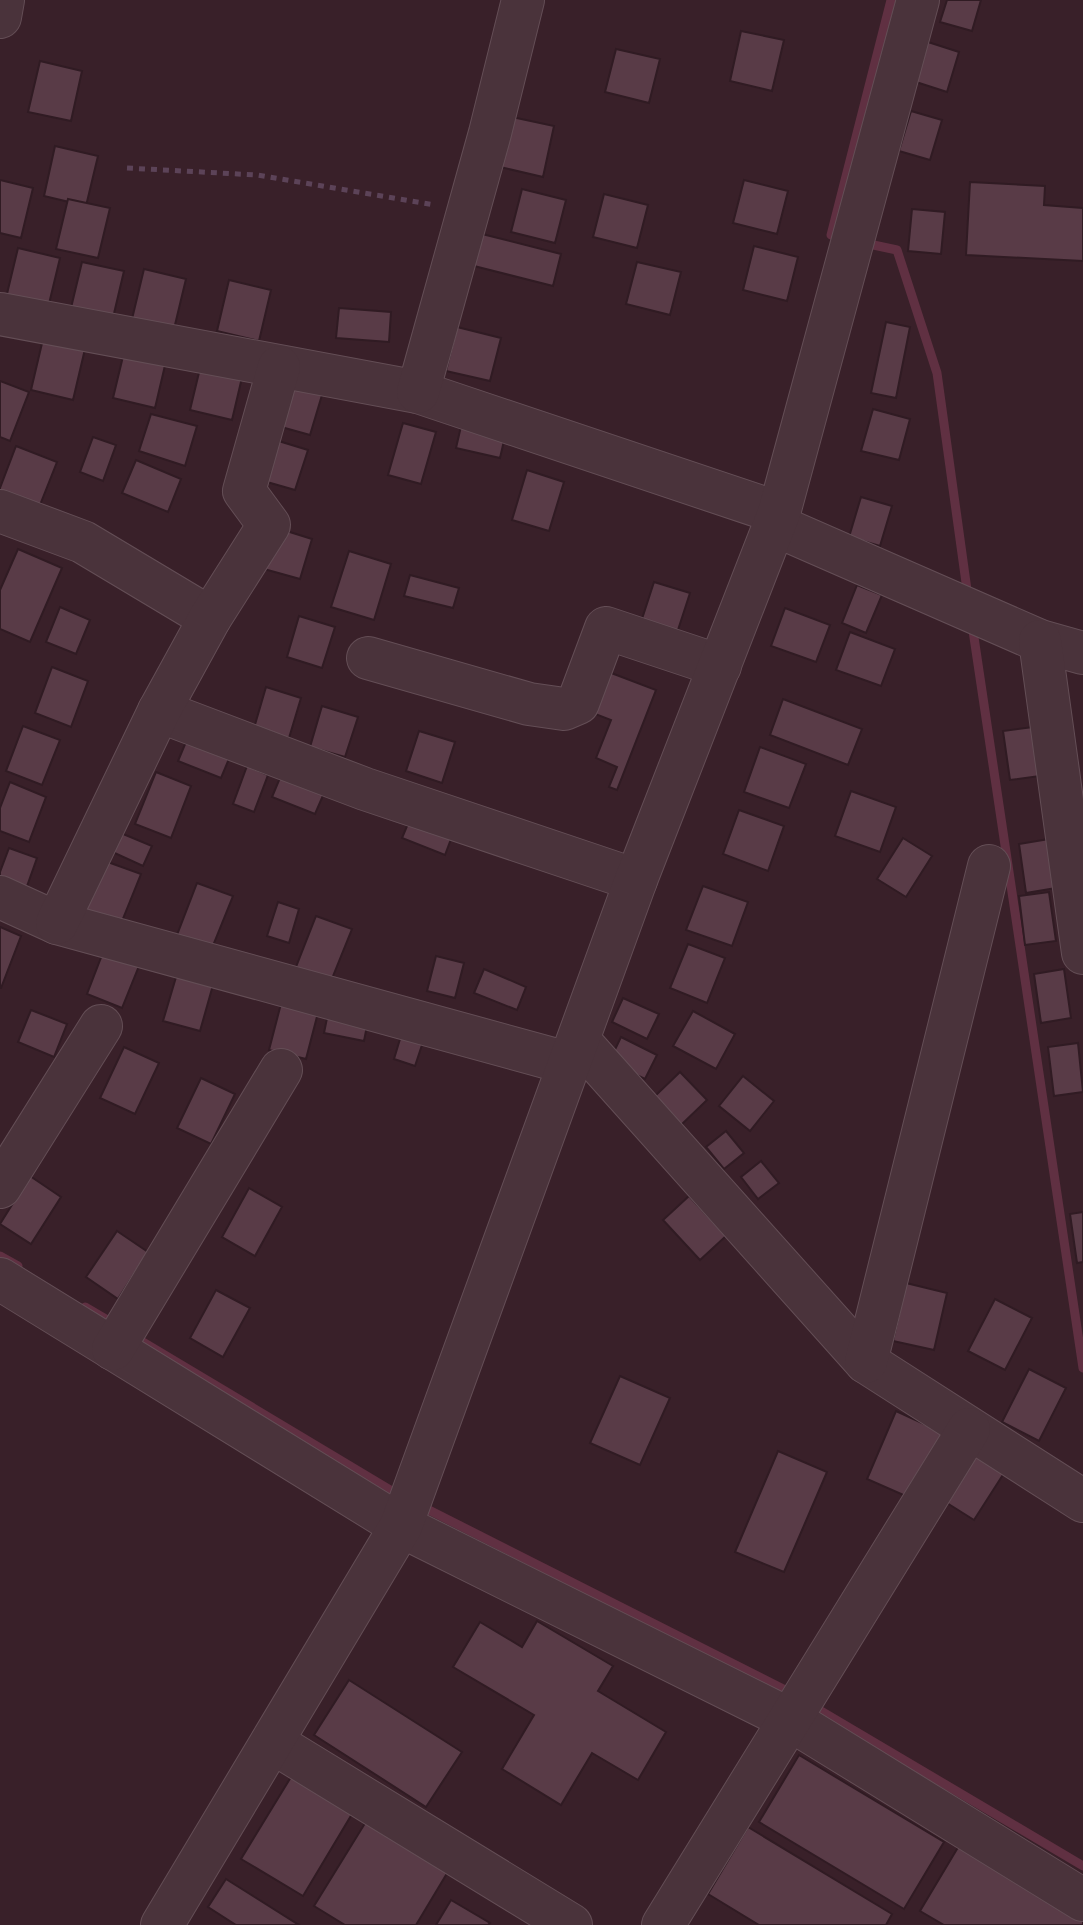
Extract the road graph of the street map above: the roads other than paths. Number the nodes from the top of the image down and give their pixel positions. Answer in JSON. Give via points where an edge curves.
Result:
{"nodes":[{"id":1,"x":3,"y":0,"type":"edge"},
{"id":2,"x":523,"y":0,"type":"edge"},
{"id":3,"x":918,"y":0,"type":"edge"},
{"id":4,"x":0,"y":17,"type":"edge"},
{"id":5,"x":0,"y":314,"type":"edge"},
{"id":6,"x":279,"y":367,"type":"junction"},
{"id":7,"x":418,"y":392,"type":"junction"},
{"id":8,"x":0,"y":511,"type":"edge"},
{"id":9,"x":777,"y":519,"type":"junction"},
{"id":10,"x":210,"y":618,"type":"junction"},
{"id":11,"x":1040,"y":641,"type":"junction"},
{"id":12,"x":1083,"y":653,"type":"edge"},
{"id":13,"x":368,"y":658,"type":"dead end"},
{"id":14,"x":720,"y":666,"type":"junction"},
{"id":15,"x":159,"y":711,"type":"junction"},
{"id":16,"x":989,"y":866,"type":"dead end"},
{"id":17,"x":636,"y":880,"type":"junction"},
{"id":18,"x":0,"y":897,"type":"edge"},
{"id":19,"x":57,"y":923,"type":"junction"},
{"id":20,"x":1083,"y":953,"type":"edge"},
{"id":21,"x":101,"y":1026,"type":"dead end"},
{"id":22,"x":575,"y":1053,"type":"junction"},
{"id":23,"x":281,"y":1070,"type":"dead end"},
{"id":24,"x":0,"y":1187,"type":"edge"},
{"id":25,"x":0,"y":1279,"type":"edge"},
{"id":26,"x":113,"y":1349,"type":"junction"},
{"id":27,"x":866,"y":1362,"type":"junction"},
{"id":28,"x":969,"y":1429,"type":"junction"},
{"id":29,"x":1083,"y":1501,"type":"edge"},
{"id":30,"x":401,"y":1526,"type":"junction"},
{"id":31,"x":789,"y":1719,"type":"junction"},
{"id":32,"x":272,"y":1742,"type":"junction"},
{"id":33,"x":1083,"y":1900,"type":"edge"},
{"id":34,"x":162,"y":1925,"type":"edge"},
{"id":35,"x":571,"y":1925,"type":"edge"},
{"id":36,"x":663,"y":1925,"type":"edge"}],
"edges":[{"from":1,"to":4,"type":"street"},
{"from":2,"to":7,"type":"street"},
{"from":3,"to":9,"type":"street"},
{"from":5,"to":6,"type":"street"},
{"from":6,"to":7,"type":"street"},
{"from":6,"to":10,"type":"street","via":[[244,491],[269,525]]},
{"from":7,"to":9,"type":"street"},
{"from":8,"to":10,"type":"street","via":[[83,542]]},
{"from":9,"to":11,"type":"street"},
{"from":9,"to":14,"type":"street"},
{"from":10,"to":15,"type":"street"},
{"from":11,"to":12,"type":"street"},
{"from":11,"to":20,"type":"street"},
{"from":13,"to":14,"type":"street","via":[[564,709],[578,703],[606,628]]},
{"from":14,"to":17,"type":"street"},
{"from":15,"to":17,"type":"street","via":[[365,789]]},
{"from":15,"to":19,"type":"street"},
{"from":16,"to":27,"type":"street"},
{"from":17,"to":22,"type":"street"},
{"from":18,"to":19,"type":"street"},
{"from":19,"to":22,"type":"street"},
{"from":21,"to":24,"type":"street"},
{"from":22,"to":27,"type":"street"},
{"from":22,"to":30,"type":"street"},
{"from":23,"to":26,"type":"street"},
{"from":25,"to":26,"type":"street"},
{"from":26,"to":30,"type":"street"},
{"from":27,"to":28,"type":"street"},
{"from":28,"to":29,"type":"street"},
{"from":28,"to":31,"type":"street"},
{"from":30,"to":31,"type":"street"},
{"from":30,"to":32,"type":"street"},
{"from":31,"to":33,"type":"street"},
{"from":31,"to":36,"type":"street"},
{"from":32,"to":34,"type":"street"},
{"from":32,"to":35,"type":"street"}]}
